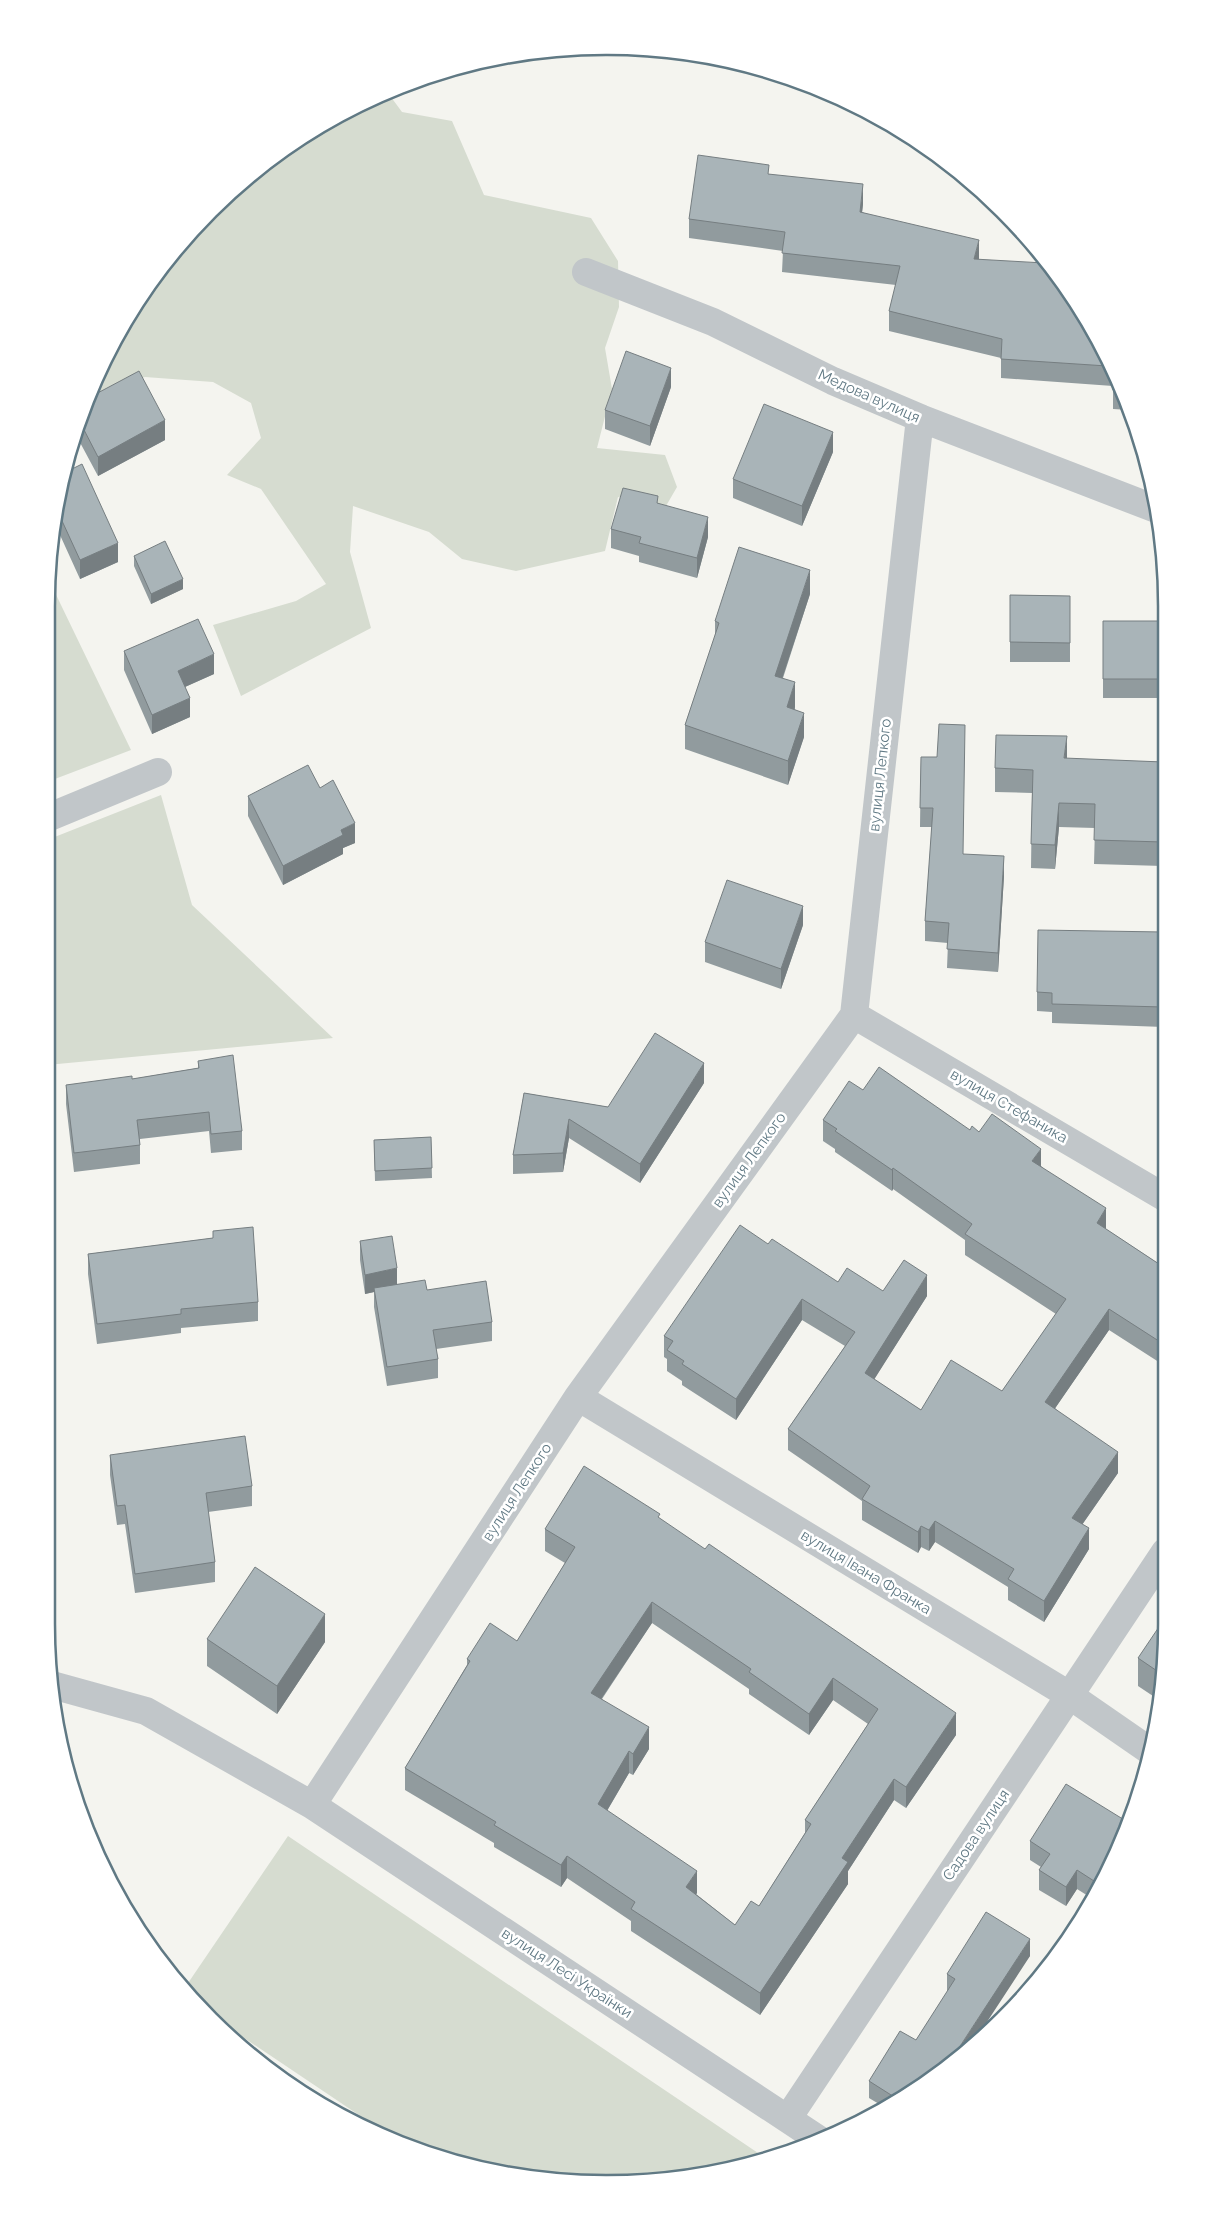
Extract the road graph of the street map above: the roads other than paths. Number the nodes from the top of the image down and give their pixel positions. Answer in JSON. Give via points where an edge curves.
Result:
{"nodes":[{"id":1,"x":586,"y":272,"type":"dead end"},
{"id":2,"x":920,"y":418,"type":"junction"},
{"id":3,"x":1148,"y":506,"type":"edge"},
{"id":4,"x":158,"y":772,"type":"dead end"},
{"id":5,"x":55,"y":815,"type":"edge"},
{"id":6,"x":854,"y":1015,"type":"junction"},
{"id":7,"x":1158,"y":1193,"type":"edge"},
{"id":8,"x":578,"y":1397,"type":"junction"},
{"id":9,"x":1158,"y":1562,"type":"edge"},
{"id":10,"x":59,"y":1687,"type":"edge"},
{"id":11,"x":1069,"y":1695,"type":"junction"},
{"id":12,"x":1143,"y":1746,"type":"edge"},
{"id":13,"x":312,"y":1805,"type":"junction"},
{"id":14,"x":788,"y":2118,"type":"junction"},
{"id":15,"x":813,"y":2135,"type":"edge"}],
"edges":[{"from":1,"to":2,"type":"street","name":"Медова вулиця","via":[[713,322],[833,381]]},
{"from":2,"to":3,"type":"street","name":"Медова вулиця"},
{"from":2,"to":6,"type":"street","name":"вулиця Лепкого"},
{"from":4,"to":5,"type":"street"},
{"from":6,"to":7,"type":"street","name":"вулиця Стефаника"},
{"from":6,"to":8,"type":"street","name":"вулиця Лепкого"},
{"from":8,"to":11,"type":"street","name":"вулиця Івана Франка"},
{"from":8,"to":13,"type":"street","name":"вулиця Лепкого"},
{"from":9,"to":11,"type":"street","name":"Садова вулиця"},
{"from":10,"to":13,"type":"street","name":"вулиця Лесі Українки","via":[[146,1711]]},
{"from":11,"to":12,"type":"street","name":"вулиця Івана Франка"},
{"from":11,"to":14,"type":"street","name":"Садова вулиця"},
{"from":13,"to":14,"type":"street","name":"вулиця Лесі Українки"},
{"from":14,"to":15,"type":"street","name":"вулиця Лесі Українки"}]}
